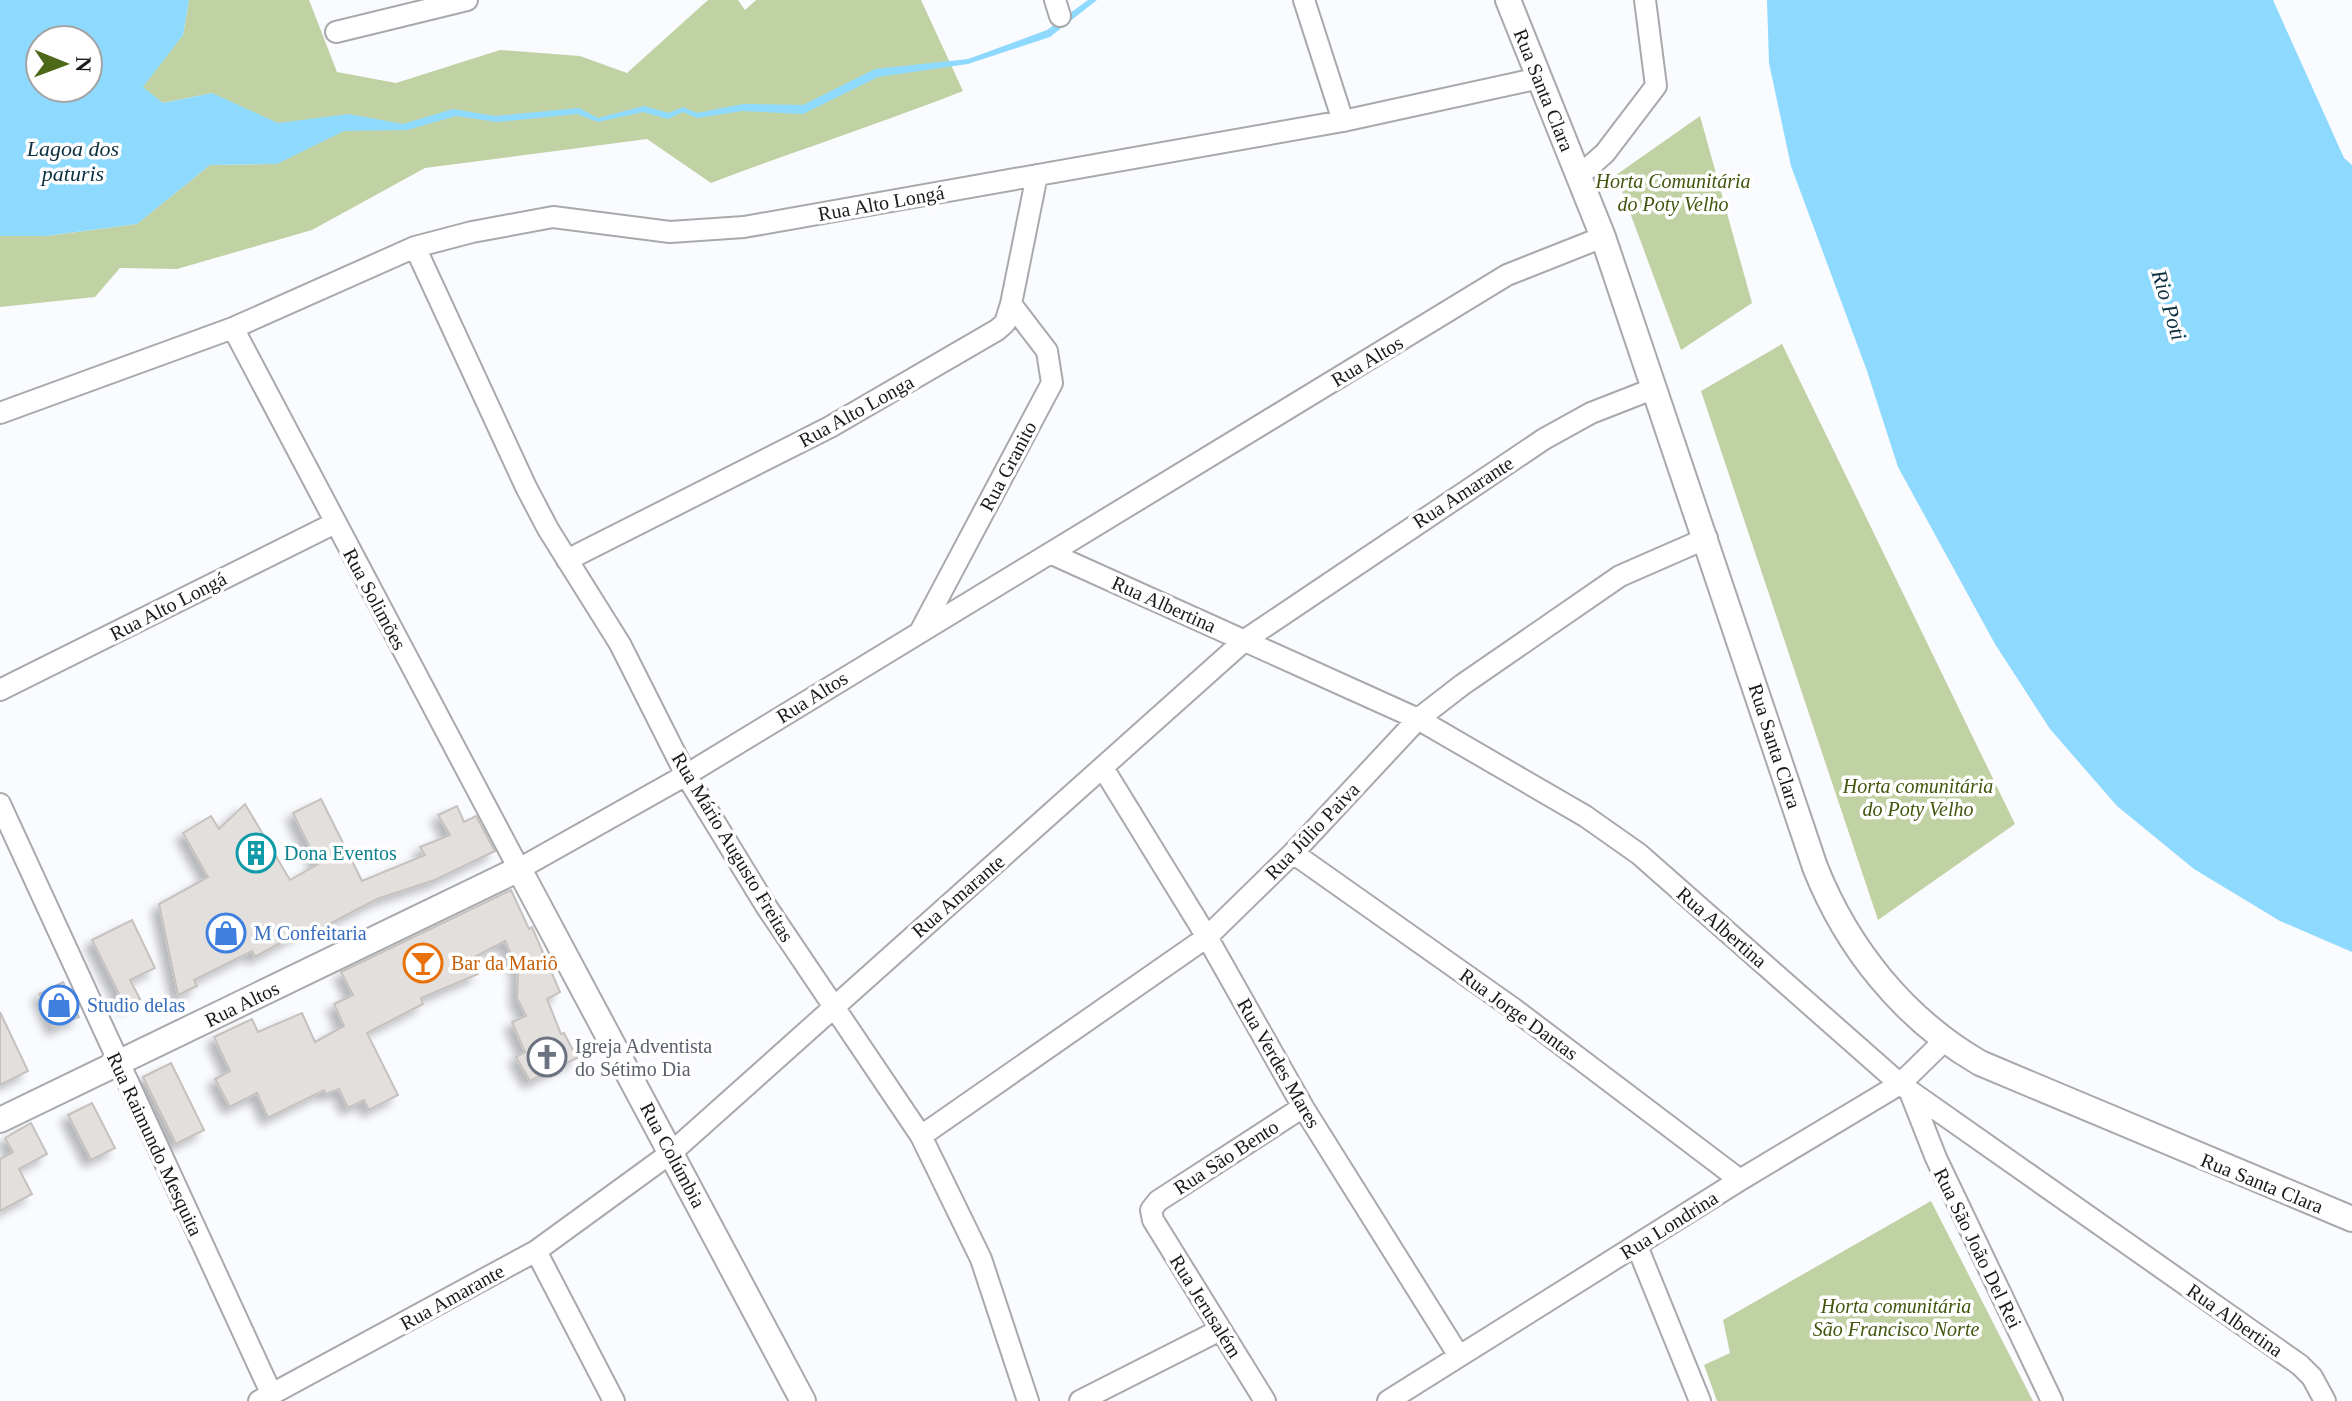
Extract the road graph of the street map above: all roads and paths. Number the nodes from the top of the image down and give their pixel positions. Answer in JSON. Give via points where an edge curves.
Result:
{"nodes":[{"id":1,"x":467,"y":0,"type":"edge"},
{"id":2,"x":1304,"y":0,"type":"edge"},
{"id":3,"x":1508,"y":0,"type":"edge"},
{"id":4,"x":1645,"y":0,"type":"edge"},
{"id":5,"x":336,"y":32,"type":"dead end"},
{"id":6,"x":1540,"y":78,"type":"junction"},
{"id":7,"x":1343,"y":121,"type":"junction"},
{"id":8,"x":1037,"y":175,"type":"junction"},
{"id":9,"x":1579,"y":176,"type":"junction"},
{"id":10,"x":1603,"y":237,"type":"junction"},
{"id":11,"x":415,"y":247,"type":"junction"},
{"id":12,"x":1011,"y":304,"type":"junction"},
{"id":13,"x":233,"y":328,"type":"junction"},
{"id":14,"x":1655,"y":388,"type":"junction"},
{"id":15,"x":0,"y":413,"type":"edge"},
{"id":16,"x":335,"y":523,"type":"junction"},
{"id":17,"x":1707,"y":538,"type":"junction"},
{"id":18,"x":1052,"y":554,"type":"junction"},
{"id":19,"x":567,"y":560,"type":"junction"},
{"id":20,"x":920,"y":630,"type":"junction"},
{"id":21,"x":1245,"y":640,"type":"junction"},
{"id":22,"x":0,"y":690,"type":"edge"},
{"id":23,"x":1418,"y":719,"type":"junction"},
{"id":24,"x":1103,"y":768,"type":"junction"},
{"id":25,"x":686,"y":775,"type":"junction"},
{"id":26,"x":0,"y":804,"type":"edge"},
{"id":27,"x":1293,"y":853,"type":"junction"},
{"id":28,"x":519,"y":869,"type":"junction"},
{"id":29,"x":1207,"y":937,"type":"junction"},
{"id":30,"x":832,"y":1006,"type":"junction"},
{"id":31,"x":1943,"y":1042,"type":"junction"},
{"id":32,"x":118,"y":1065,"type":"junction"},
{"id":33,"x":1905,"y":1088,"type":"junction"},
{"id":34,"x":1303,"y":1107,"type":"junction"},
{"id":35,"x":0,"y":1120,"type":"edge"},
{"id":36,"x":921,"y":1136,"type":"junction"},
{"id":37,"x":672,"y":1152,"type":"junction"},
{"id":38,"x":1740,"y":1180,"type":"junction"},
{"id":39,"x":1151,"y":1210,"type":"joint"},
{"id":40,"x":2352,"y":1219,"type":"edge"},
{"id":41,"x":1637,"y":1246,"type":"junction"},
{"id":42,"x":536,"y":1251,"type":"junction"},
{"id":43,"x":1220,"y":1330,"type":"junction"},
{"id":44,"x":1459,"y":1356,"type":"junction"},
{"id":45,"x":265,"y":1398,"type":"edge"},
{"id":46,"x":614,"y":1401,"type":"edge"},
{"id":47,"x":803,"y":1401,"type":"edge"},
{"id":48,"x":1028,"y":1401,"type":"edge"},
{"id":49,"x":1080,"y":1401,"type":"edge"},
{"id":50,"x":1265,"y":1401,"type":"edge"},
{"id":51,"x":1388,"y":1401,"type":"edge"},
{"id":52,"x":1700,"y":1401,"type":"edge"},
{"id":53,"x":2052,"y":1401,"type":"edge"},
{"id":54,"x":2325,"y":1401,"type":"edge"}],
"edges":[{"from":1,"to":5,"type":"street"},
{"from":2,"to":7,"type":"street"},
{"from":3,"to":6,"type":"street","name":"Rua Santa Clara"},
{"from":4,"to":9,"type":"street","via":[[1656,86],[1605,153]]},
{"from":6,"to":7,"type":"street","name":"Rua Alto Longá"},
{"from":6,"to":9,"type":"street","name":"Rua Santa Clara"},
{"from":7,"to":8,"type":"street","name":"Rua Alto Longá"},
{"from":8,"to":11,"type":"street","name":"Rua Alto Longá","via":[[709,231],[670,232],[553,217]]},
{"from":8,"to":12,"type":"street","name":"Rua Alto Longa"},
{"from":9,"to":10,"type":"street","name":"Rua Santa Clara"},
{"from":10,"to":14,"type":"street","name":"Rua Santa Clara"},
{"from":10,"to":18,"type":"street","name":"Rua Altos","via":[[1507,275]]},
{"from":11,"to":13,"type":"street","name":"Rua Alto Longá"},
{"from":11,"to":19,"type":"street","name":"Rua Mário Augusto Freitas","via":[[526,487]]},
{"from":12,"to":19,"type":"street","name":"Rua Alto Longa","via":[[997,330],[869,405]]},
{"from":12,"to":20,"type":"street","name":"Rua Granito","via":[[1047,351],[1052,383]]},
{"from":13,"to":15,"type":"street","name":"Rua Alto Longá"},
{"from":13,"to":16,"type":"street","name":"Rua Solimões"},
{"from":14,"to":17,"type":"street","name":"Rua Santa Clara"},
{"from":14,"to":21,"type":"street","name":"Rua Amarante","via":[[1591,413],[1544,439]]},
{"from":16,"to":22,"type":"street","name":"Rua Alto Longá"},
{"from":16,"to":28,"type":"street","name":"Rua Solimões"},
{"from":17,"to":23,"type":"street","name":"Rua Júlio Paiva","via":[[1620,576]]},
{"from":17,"to":31,"type":"street","name":"Rua Santa Clara","via":[[1828,901],[1883,981]]},
{"from":18,"to":20,"type":"street","name":"Rua Altos"},
{"from":18,"to":21,"type":"street","name":"Rua Albertina"},
{"from":19,"to":25,"type":"street","name":"Rua Mário Augusto Freitas","via":[[620,644]]},
{"from":20,"to":25,"type":"street","name":"Rua Altos"},
{"from":21,"to":23,"type":"street","name":"Rua Albertina"},
{"from":21,"to":24,"type":"street","name":"Rua Amarante"},
{"from":23,"to":27,"type":"street","name":"Rua Júlio Paiva"},
{"from":23,"to":33,"type":"street","name":"Rua Albertina","via":[[1534,784],[1639,854]]},
{"from":24,"to":29,"type":"street","name":"Rua Verdes Mares"},
{"from":24,"to":30,"type":"street","name":"Rua Amarante"},
{"from":25,"to":28,"type":"street","name":"Rua Altos"},
{"from":25,"to":30,"type":"street","name":"Rua Mário Augusto Freitas"},
{"from":26,"to":32,"type":"street","name":"Rua Raimundo Mesquita"},
{"from":27,"to":29,"type":"street","name":"Rua Júlio Paiva"},
{"from":27,"to":38,"type":"street","name":"Rua Jorge Dantas","via":[[1514,1009]]},
{"from":28,"to":32,"type":"street","name":"Rua Altos"},
{"from":28,"to":37,"type":"street","name":"Rua Colúmbia"},
{"from":29,"to":34,"type":"street","name":"Rua Verdes Mares"},
{"from":29,"to":36,"type":"street","name":"Rua Júlio Paiva"},
{"from":30,"to":36,"type":"street","name":"Rua Mário Augusto Freitas"},
{"from":30,"to":37,"type":"street","name":"Rua Amarante"},
{"from":31,"to":33,"type":"street","name":"Rua Londrina"},
{"from":31,"to":40,"type":"street","name":"Rua Santa Clara","via":[[2016,1080]]},
{"from":32,"to":35,"type":"street","name":"Rua Altos"},
{"from":32,"to":45,"type":"street","name":"Rua Raimundo Mesquita"},
{"from":33,"to":38,"type":"street","name":"Rua Londrina"},
{"from":33,"to":53,"type":"street","name":"Rua São João Del Rei"},
{"from":33,"to":54,"type":"street","name":"Rua Albertina","via":[[2300,1365]]},
{"from":34,"to":39,"type":"street","name":"Rua São Bento"},
{"from":34,"to":44,"type":"street","name":"Rua Verdes Mares"},
{"from":36,"to":48,"type":"street","name":"Rua Mário Augusto Freitas","via":[[981,1259]]},
{"from":37,"to":42,"type":"street","name":"Rua Amarante"},
{"from":37,"to":47,"type":"street","name":"Rua Colúmbia"},
{"from":38,"to":41,"type":"street","name":"Rua Londrina"},
{"from":39,"to":43,"type":"street","name":"Rua Jerusalém"},
{"from":41,"to":44,"type":"street","name":"Rua Londrina"},
{"from":41,"to":52,"type":"street"},
{"from":42,"to":45,"type":"street","name":"Rua Amarante"},
{"from":42,"to":46,"type":"street"},
{"from":43,"to":49,"type":"street"},
{"from":43,"to":50,"type":"street","name":"Rua Jerusalém"},
{"from":44,"to":51,"type":"street","name":"Rua Londrina"}]}
